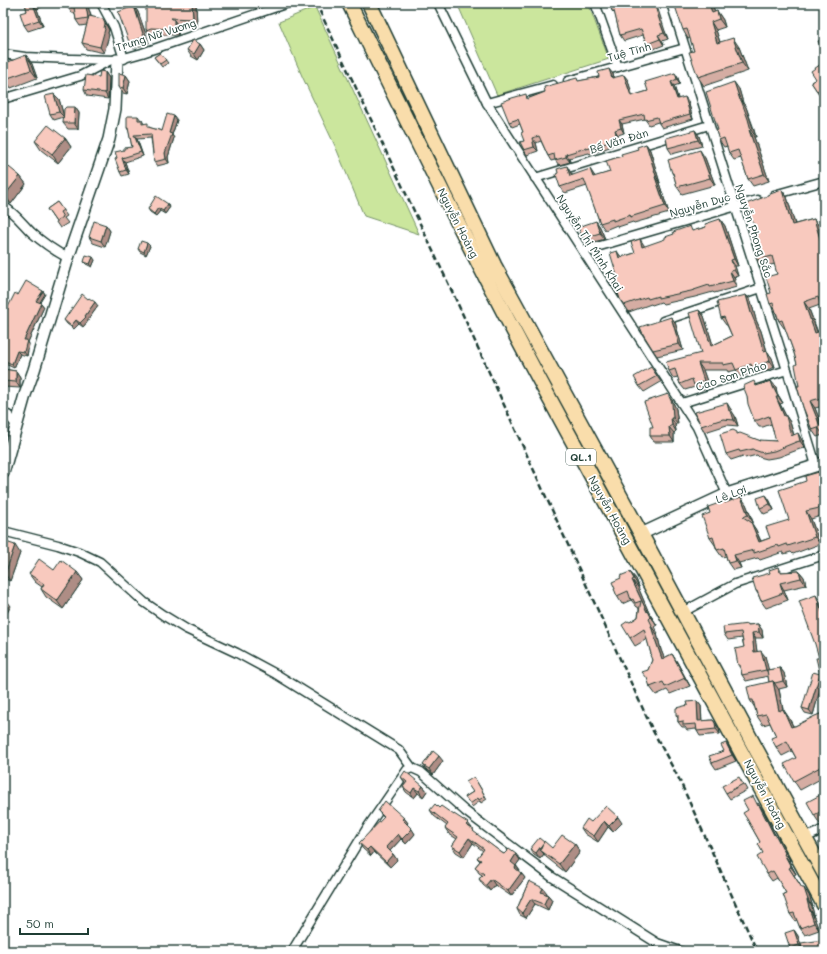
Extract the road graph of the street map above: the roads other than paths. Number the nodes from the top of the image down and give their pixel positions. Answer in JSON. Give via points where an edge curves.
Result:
{"nodes":[{"id":1,"x":101,"y":3,"type":"edge"},
{"id":2,"x":288,"y":3,"type":"edge"},
{"id":3,"x":349,"y":3,"type":"edge"},
{"id":4,"x":369,"y":3,"type":"edge"},
{"id":5,"x":438,"y":3,"type":"edge"},
{"id":6,"x":595,"y":3,"type":"edge"},
{"id":7,"x":671,"y":3,"type":"edge"},
{"id":8,"x":685,"y":48,"type":"junction"},
{"id":9,"x":3,"y":54,"type":"edge"},
{"id":10,"x":117,"y":60,"type":"junction"},
{"id":11,"x":618,"y":67,"type":"junction"},
{"id":12,"x":3,"y":99,"type":"edge"},
{"id":13,"x":487,"y":103,"type":"junction"},
{"id":14,"x":709,"y":126,"type":"junction"},
{"id":15,"x":535,"y":178,"type":"junction"},
{"id":16,"x":824,"y":181,"type":"edge"},
{"id":17,"x":3,"y":206,"type":"edge"},
{"id":18,"x":735,"y":207,"type":"junction"},
{"id":19,"x":583,"y":251,"type":"junction"},
{"id":20,"x":68,"y":258,"type":"junction"},
{"id":21,"x":761,"y":288,"type":"junction"},
{"id":22,"x":657,"y":323,"type":"edge"},
{"id":23,"x":787,"y":370,"type":"junction"},
{"id":24,"x":682,"y":403,"type":"junction"},
{"id":25,"x":3,"y":415,"type":"edge"},
{"id":26,"x":16,"y":425,"type":"junction"},
{"id":27,"x":820,"y":464,"type":"edge"},
{"id":28,"x":3,"y":473,"type":"edge"},
{"id":29,"x":727,"y":494,"type":"junction"},
{"id":30,"x":3,"y":531,"type":"edge"},
{"id":31,"x":641,"y":534,"type":"junction"},
{"id":32,"x":824,"y":555,"type":"edge"},
{"id":33,"x":683,"y":612,"type":"junction"},
{"id":34,"x":750,"y":752,"type":"junction"},
{"id":35,"x":412,"y":768,"type":"junction"},
{"id":36,"x":824,"y":829,"type":"edge"},
{"id":37,"x":805,"y":838,"type":"junction"},
{"id":38,"x":824,"y":873,"type":"edge"},
{"id":39,"x":824,"y":905,"type":"edge"},
{"id":40,"x":292,"y":951,"type":"edge"},
{"id":41,"x":680,"y":951,"type":"edge"}],
"edges":[{"from":1,"to":10,"type":"street","via":[[114,27]]},
{"from":2,"to":10,"type":"street","name":"Trưng Nữ Vương"},
{"from":3,"to":34,"type":"highway","name":"Nguyễn Hoàng","number":"QL.1","via":[[442,193],[545,390]]},
{"from":4,"to":31,"type":"highway","name":"Nguyễn Hoàng","number":"QL.1","via":[[494,264]]},
{"from":5,"to":13,"type":"street","name":"Nguyễn Thị Minh Khai"},
{"from":6,"to":11,"type":"street"},
{"from":7,"to":8,"type":"street","name":"Nguyễn Phong Sắc"},
{"from":8,"to":11,"type":"street","name":"Tuệ Tĩnh"},
{"from":8,"to":14,"type":"street","name":"Nguyễn Phong Sắc"},
{"from":9,"to":10,"type":"street","name":"Trưng Nữ Vương"},
{"from":10,"to":12,"type":"street","via":[[80,76]]},
{"from":10,"to":20,"type":"street","via":[[115,109],[109,139]]},
{"from":11,"to":13,"type":"street","name":"Tuệ Tĩnh"},
{"from":13,"to":15,"type":"street","name":"Nguyễn Thị Minh Khai"},
{"from":14,"to":15,"type":"street","name":"Bế Văn Đàn"},
{"from":14,"to":18,"type":"street","name":"Nguyễn Phong Sắc"},
{"from":15,"to":19,"type":"street","name":"Nguyễn Thị Minh Khai"},
{"from":16,"to":18,"type":"street","name":"Nguyễn Dục"},
{"from":17,"to":20,"type":"street","via":[[38,238]]},
{"from":18,"to":19,"type":"street","name":"Nguyễn Dục"},
{"from":18,"to":21,"type":"street","name":"Nguyễn Phong Sắc"},
{"from":19,"to":24,"type":"street","name":"Nguyễn Thị Minh Khai","via":[[638,329]]},
{"from":20,"to":26,"type":"street"},
{"from":21,"to":22,"type":"street"},
{"from":21,"to":23,"type":"street","name":"Nguyễn Phong Sắc"},
{"from":23,"to":24,"type":"street","name":"Cao Sơn Pháo"},
{"from":23,"to":27,"type":"street","name":"Nguyễn Phong Sắc"},
{"from":24,"to":29,"type":"street","name":"Nguyễn Thị Minh Khai","via":[[696,426]]},
{"from":25,"to":26,"type":"street","via":[[8,415]]},
{"from":26,"to":28,"type":"street"},
{"from":27,"to":29,"type":"street","name":"Lê Lợi"},
{"from":29,"to":31,"type":"street","name":"Lê Lợi"},
{"from":30,"to":35,"type":"street","via":[[58,545],[100,562],[163,616],[283,678],[399,750]]},
{"from":31,"to":33,"type":"highway","name":"Nguyễn Hoàng","number":"QL.1"},
{"from":32,"to":33,"type":"street","via":[[735,584]]},
{"from":33,"to":34,"type":"highway","name":"Nguyễn Hoàng","number":"QL.1"},
{"from":34,"to":37,"type":"highway","name":"Nguyễn Hoàng","number":"QL.1"},
{"from":34,"to":39,"type":"highway","name":"Nguyễn Hoàng","number":"QL.1"},
{"from":35,"to":40,"type":"street","via":[[407,770],[367,828]]},
{"from":35,"to":41,"type":"street","via":[[421,772],[465,811],[552,877],[657,943]]},
{"from":36,"to":37,"type":"street"},
{"from":37,"to":38,"type":"highway","name":"Nguyễn Hoàng","number":"QL.1"}]}
